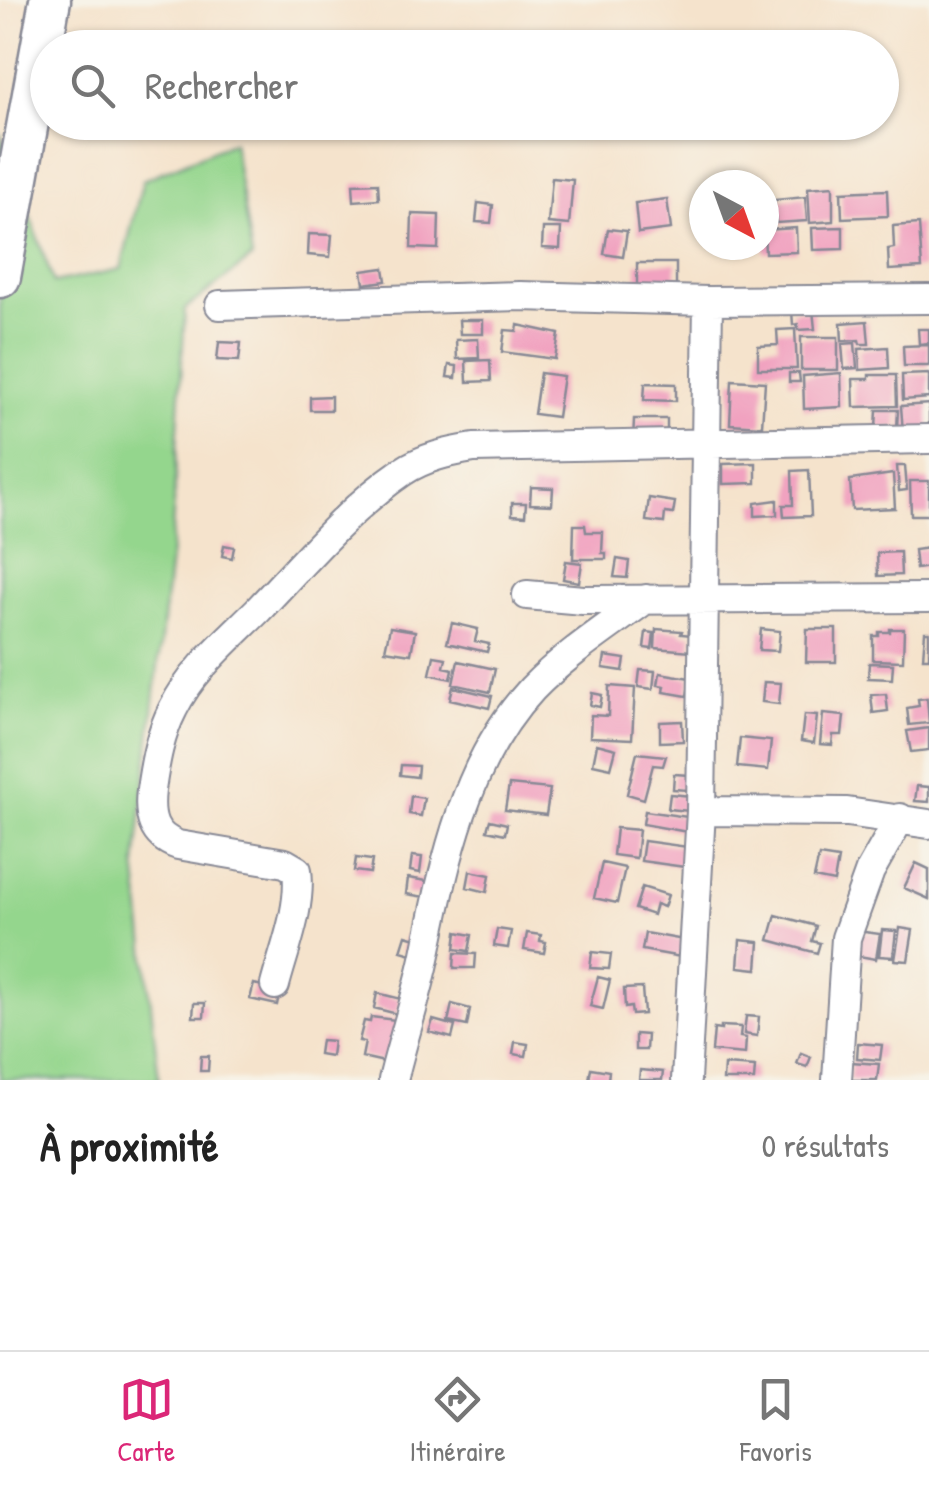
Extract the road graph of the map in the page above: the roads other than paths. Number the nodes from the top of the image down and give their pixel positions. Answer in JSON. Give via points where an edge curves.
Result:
{"nodes":[{"id":1,"x":22,"y":0,"type":"edge"},
{"id":2,"x":50,"y":0,"type":"edge"},
{"id":3,"x":45,"y":30,"type":"edge"},
{"id":4,"x":30,"y":111,"type":"edge"},
{"id":5,"x":0,"y":122,"type":"edge"},
{"id":6,"x":0,"y":277,"type":"edge"},
{"id":7,"x":929,"y":299,"type":"edge"},
{"id":8,"x":708,"y":301,"type":"junction"},
{"id":9,"x":220,"y":305,"type":"dead end"},
{"id":10,"x":929,"y":439,"type":"edge"},
{"id":11,"x":706,"y":444,"type":"junction"},
{"id":12,"x":527,"y":594,"type":"dead end"},
{"id":13,"x":929,"y":598,"type":"edge"},
{"id":14,"x":646,"y":599,"type":"junction"},
{"id":15,"x":706,"y":600,"type":"junction"},
{"id":16,"x":701,"y":811,"type":"junction"},
{"id":17,"x":900,"y":818,"type":"junction"},
{"id":18,"x":929,"y":824,"type":"edge"},
{"id":19,"x":275,"y":985,"type":"dead end"},
{"id":20,"x":393,"y":1080,"type":"edge"},
{"id":21,"x":686,"y":1080,"type":"edge"},
{"id":22,"x":838,"y":1080,"type":"edge"}],
"edges":[{"from":1,"to":5,"type":"highway"},
{"from":2,"to":3,"type":"highway"},
{"from":4,"to":6,"type":"highway"},
{"from":7,"to":8,"type":"street"},
{"from":8,"to":9,"type":"street","via":[[520,296]]},
{"from":8,"to":11,"type":"street"},
{"from":10,"to":11,"type":"street"},
{"from":11,"to":15,"type":"street"},
{"from":11,"to":19,"type":"street","via":[[438,454],[381,488],[195,675],[161,738],[151,820],[162,838],[178,846],[297,870]]},
{"from":12,"to":14,"type":"street"},
{"from":13,"to":15,"type":"street"},
{"from":14,"to":15,"type":"street"},
{"from":14,"to":20,"type":"street","via":[[532,690],[472,782],[444,868]]},
{"from":15,"to":16,"type":"street"},
{"from":16,"to":17,"type":"street"},
{"from":16,"to":21,"type":"street"},
{"from":17,"to":18,"type":"street"},
{"from":17,"to":22,"type":"street","via":[[870,871],[846,938]]}]}
